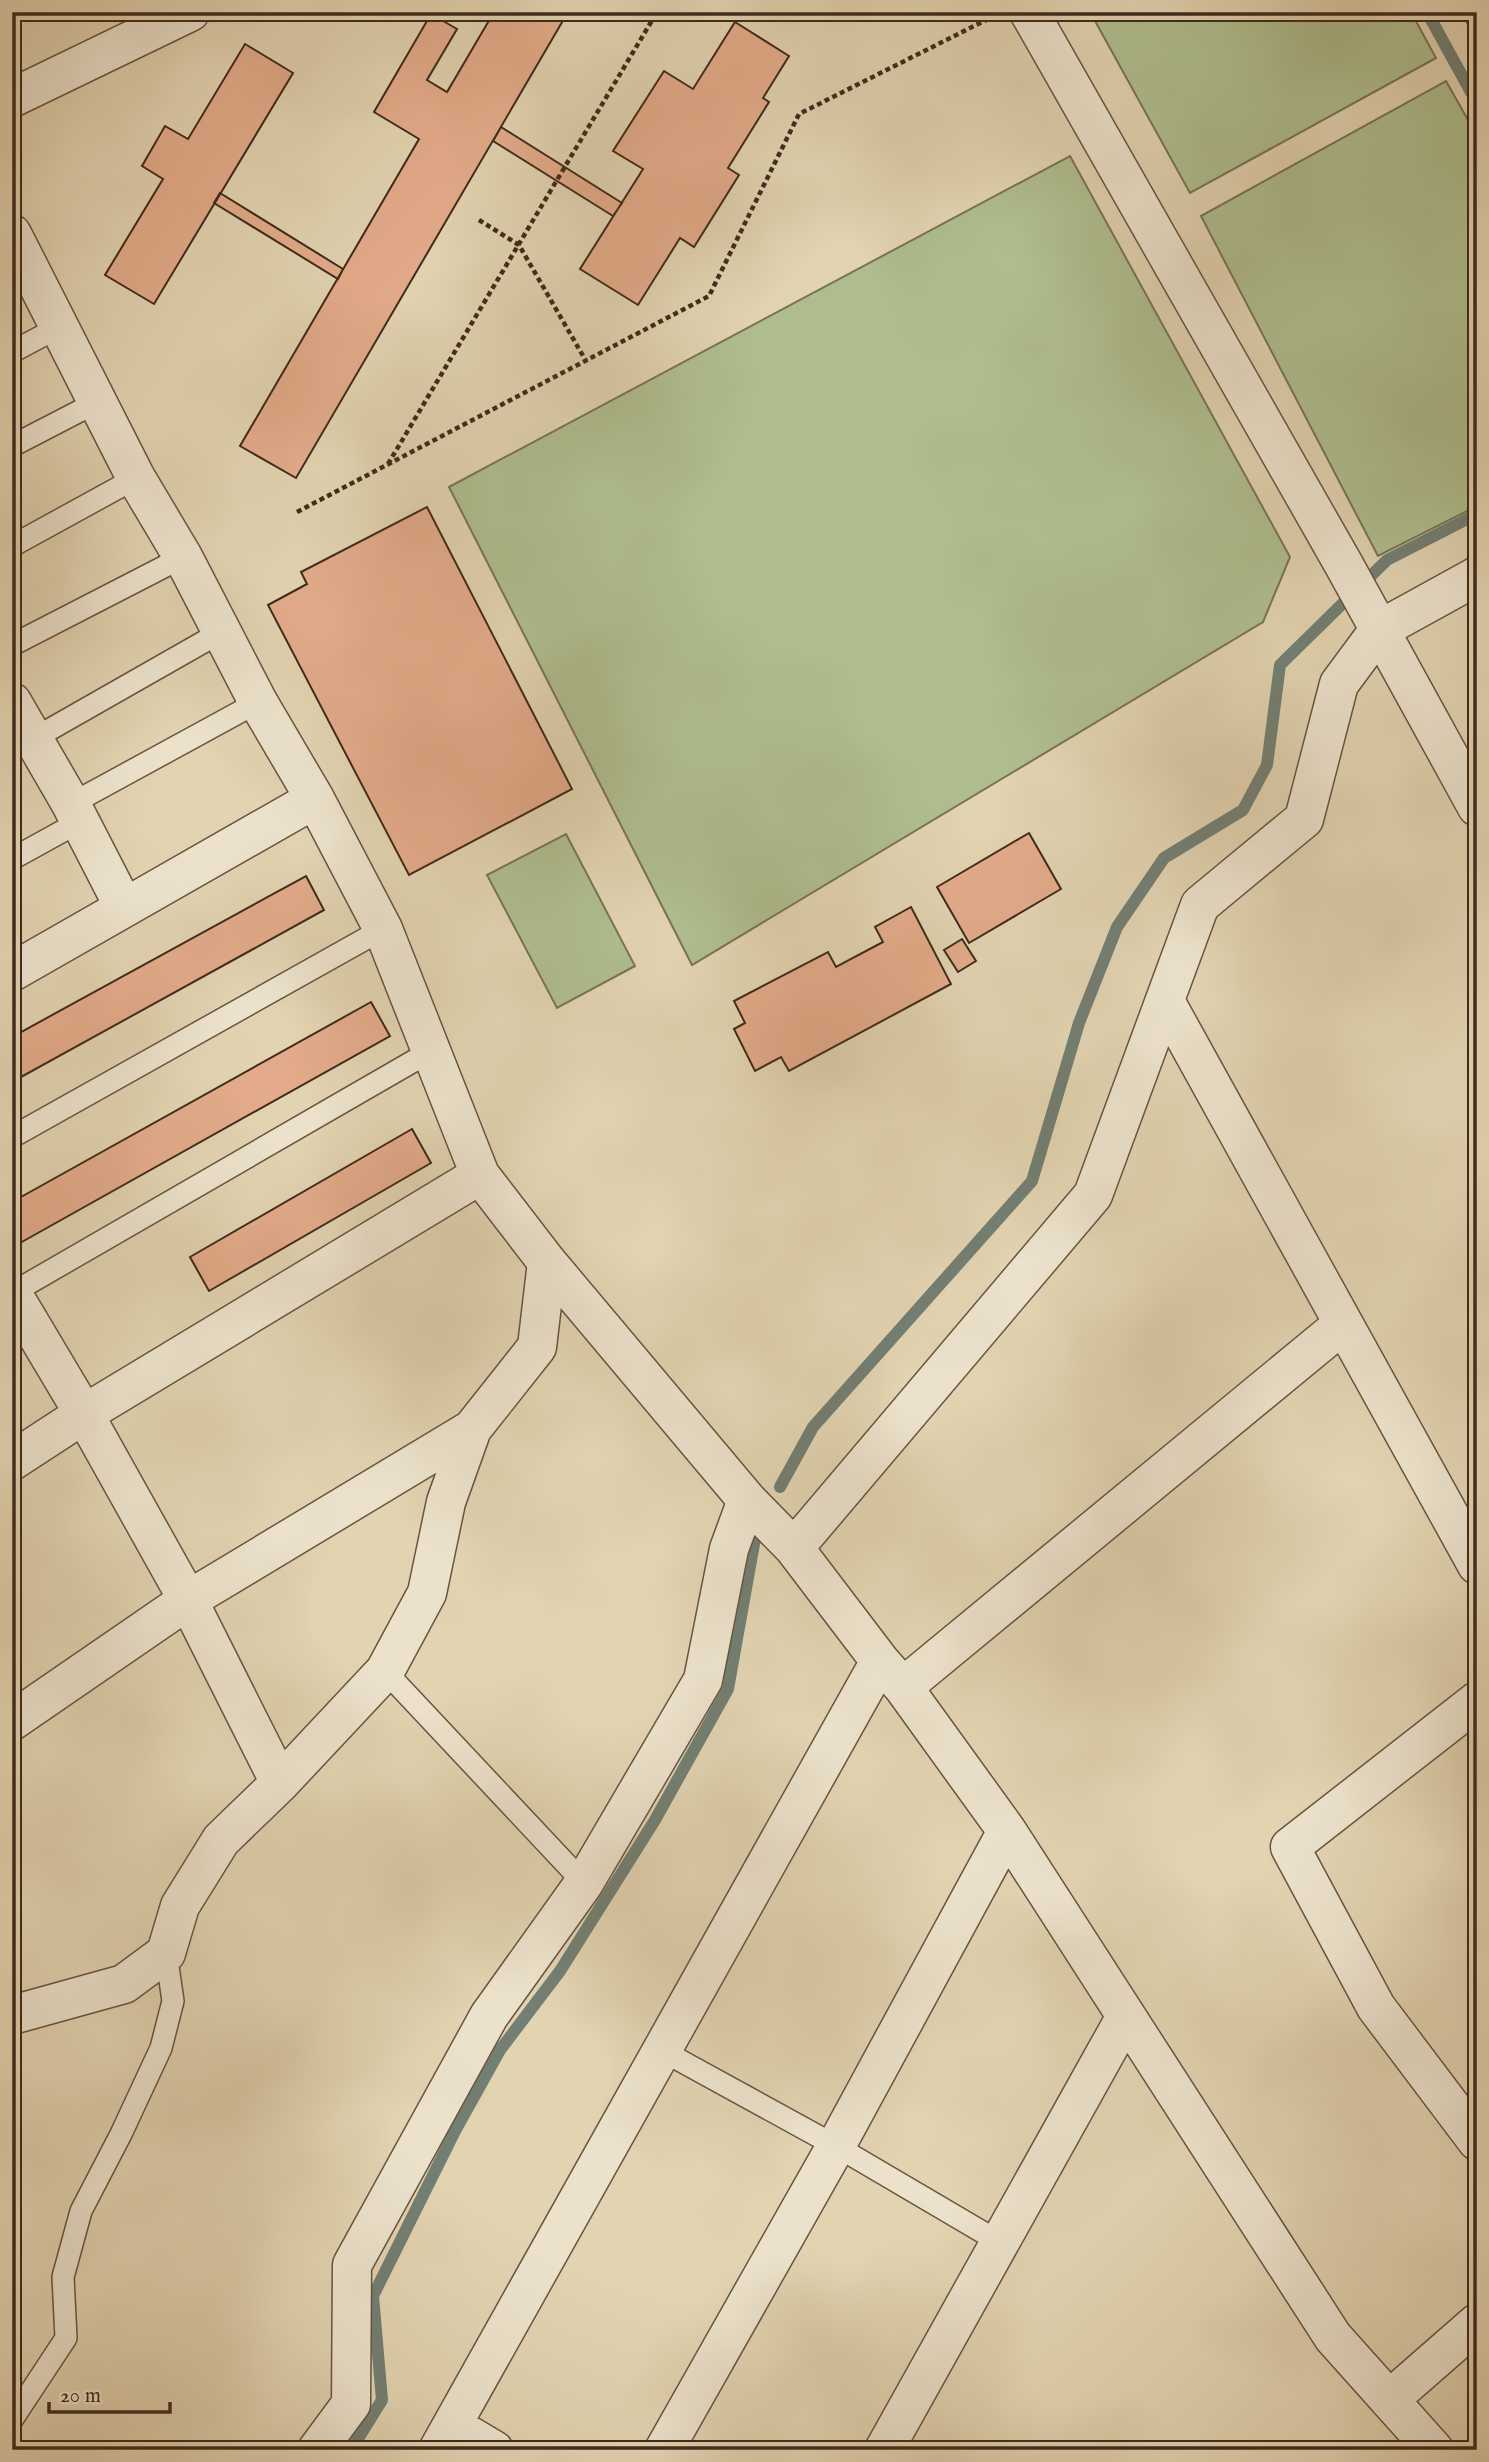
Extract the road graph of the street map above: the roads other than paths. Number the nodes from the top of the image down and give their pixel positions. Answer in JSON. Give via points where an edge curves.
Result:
{"nodes":[{"id":1,"x":190,"y":12,"type":"edge"},
{"id":2,"x":1030,"y":12,"type":"edge"},
{"id":3,"x":1474,"y":12,"type":"edge"},
{"id":4,"x":1477,"y":18,"type":"edge"},
{"id":5,"x":12,"y":98,"type":"edge"},
{"id":6,"x":16,"y":250,"type":"edge"},
{"id":7,"x":59,"y":327,"type":"junction"},
{"id":8,"x":12,"y":352,"type":"edge"},
{"id":9,"x":97,"y":402,"type":"junction"},
{"id":10,"x":12,"y":446,"type":"edge"},
{"id":11,"x":136,"y":478,"type":"junction"},
{"id":12,"x":12,"y":546,"type":"edge"},
{"id":13,"x":183,"y":557,"type":"junction"},
{"id":14,"x":1477,"y":576,"type":"edge"},
{"id":15,"x":1375,"y":621,"type":"junction"},
{"id":16,"x":221,"y":632,"type":"junction"},
{"id":17,"x":12,"y":645,"type":"edge"},
{"id":18,"x":12,"y":702,"type":"edge"},
{"id":19,"x":258,"y":702,"type":"junction"},
{"id":20,"x":23,"y":745,"type":"edge"},
{"id":21,"x":315,"y":799,"type":"junction"},
{"id":22,"x":1477,"y":807,"type":"edge"},
{"id":23,"x":75,"y":813,"type":"junction"},
{"id":24,"x":12,"y":859,"type":"edge"},
{"id":25,"x":124,"y":907,"type":"junction"},
{"id":26,"x":383,"y":929,"type":"junction"},
{"id":27,"x":12,"y":972,"type":"edge"},
{"id":28,"x":1165,"y":1002,"type":"junction"},
{"id":29,"x":430,"y":1051,"type":"junction"},
{"id":30,"x":12,"y":1137,"type":"edge"},
{"id":31,"x":480,"y":1175,"type":"junction"},
{"id":32,"x":547,"y":1262,"type":"junction"},
{"id":33,"x":12,"y":1293,"type":"edge"},
{"id":34,"x":1342,"y":1325,"type":"junction"},
{"id":35,"x":84,"y":1414,"type":"junction"},
{"id":36,"x":471,"y":1429,"type":"junction"},
{"id":37,"x":12,"y":1461,"type":"edge"},
{"id":38,"x":747,"y":1500,"type":"junction"},
{"id":39,"x":794,"y":1548,"type":"junction"},
{"id":40,"x":1477,"y":1565,"type":"edge"},
{"id":41,"x":188,"y":1600,"type":"junction"},
{"id":42,"x":385,"y":1671,"type":"junction"},
{"id":43,"x":892,"y":1674,"type":"junction"},
{"id":44,"x":1477,"y":1701,"type":"edge"},
{"id":45,"x":12,"y":1721,"type":"edge"},
{"id":46,"x":280,"y":1783,"type":"junction"},
{"id":47,"x":1007,"y":1832,"type":"junction"},
{"id":48,"x":584,"y":1883,"type":"junction"},
{"id":49,"x":166,"y":1953,"type":"junction"},
{"id":50,"x":12,"y":2015,"type":"edge"},
{"id":51,"x":1125,"y":2018,"type":"junction"},
{"id":52,"x":662,"y":2050,"type":"junction"},
{"id":53,"x":1477,"y":2141,"type":"edge"},
{"id":54,"x":836,"y":2146,"type":"junction"},
{"id":55,"x":1001,"y":2243,"type":"junction"},
{"id":56,"x":1477,"y":2323,"type":"edge"},
{"id":57,"x":1390,"y":2400,"type":"junction"},
{"id":58,"x":12,"y":2420,"type":"edge"},
{"id":59,"x":445,"y":2437,"type":"edge"},
{"id":60,"x":317,"y":2450,"type":"edge"},
{"id":61,"x":494,"y":2450,"type":"edge"},
{"id":62,"x":664,"y":2450,"type":"edge"},
{"id":63,"x":884,"y":2450,"type":"edge"},
{"id":64,"x":1434,"y":2450,"type":"edge"}],
"edges":[{"from":1,"to":5,"type":"street"},
{"from":2,"to":15,"type":"street"},
{"from":3,"to":4,"type":"lane"},
{"from":6,"to":7,"type":"street"},
{"from":7,"to":8,"type":"lane"},
{"from":7,"to":9,"type":"street"},
{"from":9,"to":10,"type":"lane"},
{"from":9,"to":11,"type":"street"},
{"from":11,"to":12,"type":"lane"},
{"from":11,"to":13,"type":"street"},
{"from":13,"to":16,"type":"street"},
{"from":13,"to":17,"type":"lane"},
{"from":14,"to":15,"type":"street"},
{"from":15,"to":22,"type":"street"},
{"from":15,"to":28,"type":"street","via":[[1339,684],[1304,819],[1200,905]]},
{"from":16,"to":19,"type":"street"},
{"from":16,"to":20,"type":"lane"},
{"from":18,"to":20,"type":"street"},
{"from":19,"to":21,"type":"street"},
{"from":19,"to":23,"type":"lane"},
{"from":20,"to":23,"type":"street"},
{"from":21,"to":25,"type":"street"},
{"from":21,"to":26,"type":"street"},
{"from":23,"to":24,"type":"lane"},
{"from":23,"to":25,"type":"street"},
{"from":25,"to":27,"type":"street"},
{"from":26,"to":29,"type":"street"},
{"from":26,"to":30,"type":"lane"},
{"from":28,"to":34,"type":"street"},
{"from":28,"to":39,"type":"street","via":[[1093,1195]]},
{"from":29,"to":31,"type":"street"},
{"from":29,"to":33,"type":"lane"},
{"from":31,"to":32,"type":"street"},
{"from":31,"to":35,"type":"street"},
{"from":32,"to":36,"type":"street","via":[[537,1347]]},
{"from":32,"to":38,"type":"street"},
{"from":33,"to":35,"type":"street"},
{"from":34,"to":40,"type":"street"},
{"from":34,"to":43,"type":"street"},
{"from":35,"to":37,"type":"street"},
{"from":35,"to":41,"type":"street"},
{"from":36,"to":41,"type":"street"},
{"from":36,"to":42,"type":"street","via":[[446,1502],[427,1593]]},
{"from":38,"to":39,"type":"street"},
{"from":38,"to":48,"type":"street","via":[[729,1549],[703,1680]]},
{"from":39,"to":43,"type":"street"},
{"from":41,"to":45,"type":"street"},
{"from":41,"to":46,"type":"street"},
{"from":42,"to":46,"type":"street"},
{"from":42,"to":48,"type":"lane"},
{"from":43,"to":47,"type":"street"},
{"from":43,"to":52,"type":"street"},
{"from":44,"to":53,"type":"street","via":[[1290,1847],[1376,2007]]},
{"from":46,"to":49,"type":"street","via":[[221,1840],[180,1906]]},
{"from":47,"to":51,"type":"street"},
{"from":47,"to":54,"type":"street"},
{"from":48,"to":60,"type":"street","via":[[489,2016],[352,2265],[351,2404]]},
{"from":49,"to":50,"type":"street","via":[[124,1984]]},
{"from":49,"to":58,"type":"lane","via":[[173,2001],[161,2049],[81,2211],[63,2277],[66,2338]]},
{"from":51,"to":55,"type":"street"},
{"from":51,"to":57,"type":"street","via":[[1333,2337]]},
{"from":52,"to":54,"type":"lane"},
{"from":52,"to":59,"type":"street"},
{"from":54,"to":55,"type":"lane"},
{"from":54,"to":62,"type":"street"},
{"from":55,"to":63,"type":"street"},
{"from":56,"to":57,"type":"street"},
{"from":57,"to":64,"type":"street"},
{"from":59,"to":61,"type":"street"}]}
